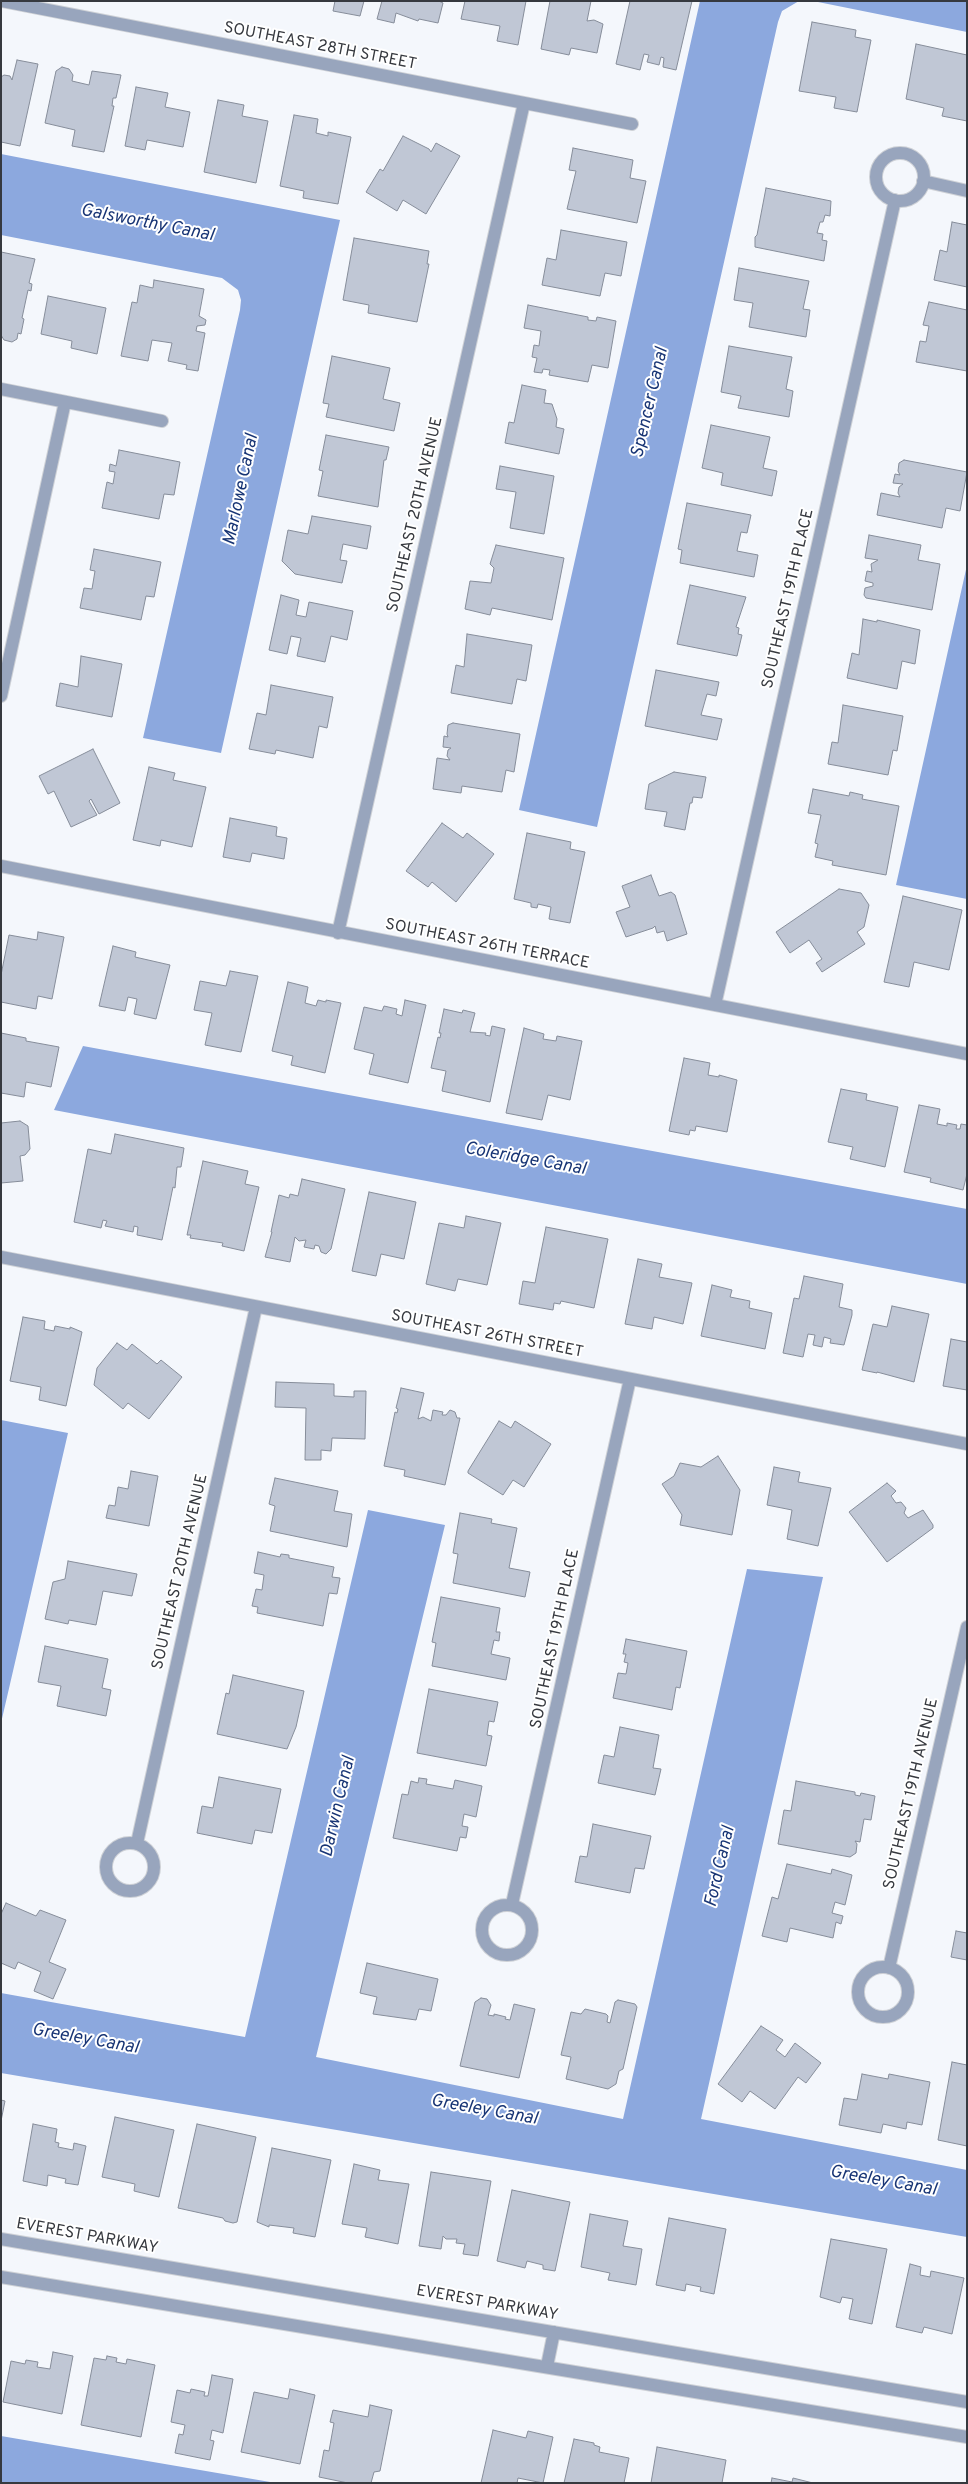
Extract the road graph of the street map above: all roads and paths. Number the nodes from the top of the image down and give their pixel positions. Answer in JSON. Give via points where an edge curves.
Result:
{"nodes":[{"id":1,"x":2,"y":1,"type":"edge"},
{"id":2,"x":524,"y":103,"type":"junction"},
{"id":3,"x":632,"y":124,"type":"dead end"},
{"id":4,"x":923,"y":181,"type":"junction"},
{"id":5,"x":967,"y":191,"type":"edge"},
{"id":6,"x":895,"y":200,"type":"junction"},
{"id":7,"x":1,"y":390,"type":"edge"},
{"id":8,"x":65,"y":402,"type":"junction"},
{"id":9,"x":162,"y":420,"type":"dead end"},
{"id":10,"x":1,"y":696,"type":"edge"},
{"id":11,"x":1,"y":866,"type":"edge"},
{"id":12,"x":338,"y":933,"type":"junction"},
{"id":13,"x":715,"y":1005,"type":"junction"},
{"id":14,"x":967,"y":1054,"type":"edge"},
{"id":15,"x":1,"y":1257,"type":"edge"},
{"id":16,"x":256,"y":1307,"type":"junction"},
{"id":17,"x":630,"y":1379,"type":"junction"},
{"id":18,"x":967,"y":1444,"type":"edge"},
{"id":19,"x":967,"y":1627,"type":"edge"},
{"id":20,"x":137,"y":1843,"type":"dead end"},
{"id":21,"x":512,"y":1904,"type":"junction"},
{"id":22,"x":890,"y":1968,"type":"dead end"},
{"id":23,"x":1,"y":2240,"type":"edge"},
{"id":24,"x":1,"y":2277,"type":"edge"},
{"id":25,"x":554,"y":2332,"type":"junction"},
{"id":26,"x":547,"y":2366,"type":"junction"},
{"id":27,"x":967,"y":2402,"type":"edge"},
{"id":28,"x":967,"y":2438,"type":"edge"}],
"edges":[{"from":1,"to":2,"type":"street","name":"SOUTHEAST 28TH STREET"},
{"from":2,"to":3,"type":"street","name":"SOUTHEAST 28TH STREET"},
{"from":2,"to":12,"type":"street","name":"SOUTHEAST 20TH AVENUE"},
{"from":4,"to":5,"type":"street"},
{"from":4,"to":6,"type":"street","via":[[921,188],[910,198]]},
{"from":4,"to":6,"type":"street","via":[[921,166],[911,156],[888,156],[877,169],[877,185],[887,198]]},
{"from":6,"to":13,"type":"street","name":"SOUTHEAST 19TH PLACE"},
{"from":7,"to":8,"type":"street"},
{"from":8,"to":9,"type":"street"},
{"from":8,"to":10,"type":"street"},
{"from":11,"to":12,"type":"street","name":"SOUTHEAST 26TH TERRACE"},
{"from":12,"to":13,"type":"street","name":"SOUTHEAST 26TH TERRACE"},
{"from":13,"to":14,"type":"street","name":"SOUTHEAST 26TH TERRACE"},
{"from":15,"to":16,"type":"street","name":"SOUTHEAST 26TH STREET"},
{"from":16,"to":17,"type":"street","name":"SOUTHEAST 26TH STREET"},
{"from":16,"to":20,"type":"street","name":"SOUTHEAST 20TH AVENUE"},
{"from":17,"to":18,"type":"street","name":"SOUTHEAST 26TH STREET"},
{"from":17,"to":21,"type":"street","name":"SOUTHEAST 19TH PLACE"},
{"from":19,"to":22,"type":"street","name":"SOUTHEAST 19TH AVENUE"},
{"from":21,"to":21,"type":"street","via":[[504,1904],[489,1912],[482,1926],[485,1942],[505,1955],[520,1952],[533,1932],[530,1917]]},
{"from":23,"to":25,"type":"street","name":"EVEREST PARKWAY"},
{"from":24,"to":26,"type":"street"},
{"from":25,"to":26,"type":"street"},
{"from":25,"to":27,"type":"street","name":"EVEREST PARKWAY"},
{"from":26,"to":28,"type":"street"}]}
